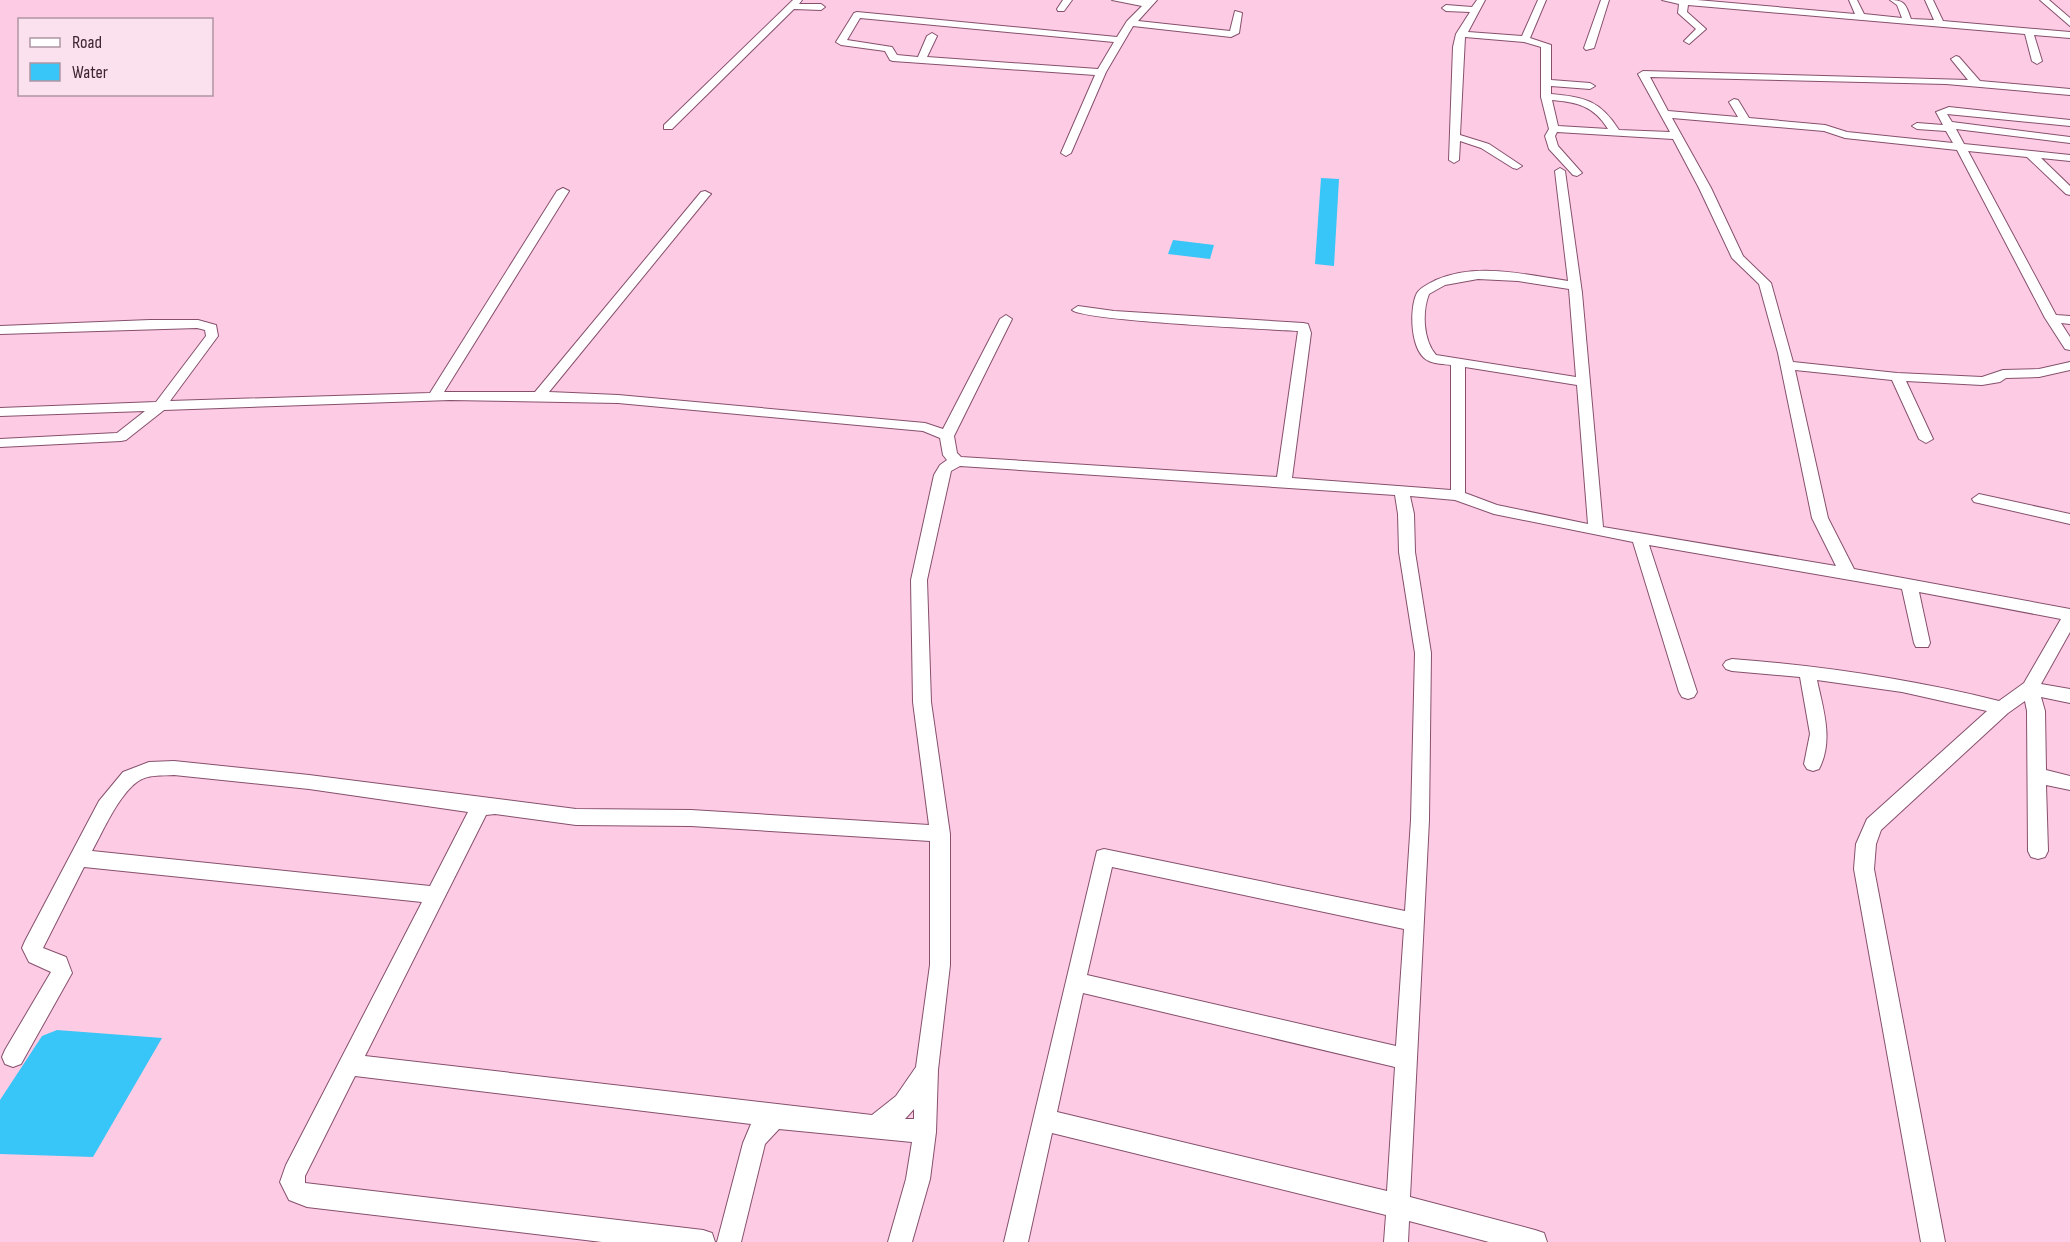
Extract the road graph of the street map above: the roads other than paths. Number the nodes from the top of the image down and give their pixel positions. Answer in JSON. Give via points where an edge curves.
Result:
{"nodes":[{"id":1,"x":1068,"y":0,"type":"edge"},
{"id":2,"x":1116,"y":0,"type":"edge"},
{"id":3,"x":1481,"y":0,"type":"edge"},
{"id":4,"x":1542,"y":0,"type":"edge"},
{"id":5,"x":1605,"y":0,"type":"edge"},
{"id":6,"x":1666,"y":0,"type":"edge"},
{"id":7,"x":1791,"y":0,"type":"edge"},
{"id":8,"x":1853,"y":0,"type":"edge"},
{"id":9,"x":1894,"y":0,"type":"edge"},
{"id":10,"x":1929,"y":0,"type":"edge"},
{"id":11,"x":2044,"y":0,"type":"edge"},
{"id":12,"x":1151,"y":2,"type":"edge"},
{"id":13,"x":1684,"y":2,"type":"junction"},
{"id":14,"x":795,"y":3,"type":"edge"},
{"id":15,"x":821,"y":7,"type":"dead end"},
{"id":16,"x":1446,"y":8,"type":"dead end"},
{"id":17,"x":1060,"y":9,"type":"dead end"},
{"id":18,"x":1474,"y":10,"type":"junction"},
{"id":19,"x":1796,"y":12,"type":"junction"},
{"id":20,"x":1238,"y":13,"type":"dead end"},
{"id":21,"x":1952,"y":15,"type":"dead end"},
{"id":22,"x":1191,"y":18,"type":"dead end"},
{"id":23,"x":1861,"y":18,"type":"junction"},
{"id":24,"x":1908,"y":22,"type":"junction"},
{"id":25,"x":1130,"y":23,"type":"junction"},
{"id":26,"x":2070,"y":23,"type":"edge"},
{"id":27,"x":1940,"y":24,"type":"junction"},
{"id":28,"x":1965,"y":26,"type":"junction"},
{"id":29,"x":1983,"y":28,"type":"junction"},
{"id":30,"x":1188,"y":31,"type":"junction"},
{"id":31,"x":2029,"y":32,"type":"junction"},
{"id":32,"x":1461,"y":34,"type":"junction"},
{"id":33,"x":2070,"y":35,"type":"edge"},
{"id":34,"x":932,"y":36,"type":"dead end"},
{"id":35,"x":1526,"y":38,"type":"junction"},
{"id":36,"x":1559,"y":39,"type":"dead end"},
{"id":37,"x":1119,"y":40,"type":"junction"},
{"id":38,"x":1689,"y":41,"type":"dead end"},
{"id":39,"x":1989,"y":42,"type":"dead end"},
{"id":40,"x":1589,"y":48,"type":"dead end"},
{"id":41,"x":1956,"y":59,"type":"dead end"},
{"id":42,"x":921,"y":60,"type":"junction"},
{"id":43,"x":2037,"y":61,"type":"dead end"},
{"id":44,"x":1101,"y":72,"type":"junction"},
{"id":45,"x":1546,"y":83,"type":"junction"},
{"id":46,"x":1976,"y":83,"type":"junction"},
{"id":47,"x":1590,"y":86,"type":"dead end"},
{"id":48,"x":2028,"y":88,"type":"junction"},
{"id":49,"x":2070,"y":92,"type":"edge"},
{"id":50,"x":1546,"y":97,"type":"junction"},
{"id":51,"x":1734,"y":102,"type":"dead end"},
{"id":52,"x":2042,"y":104,"type":"dead end"},
{"id":53,"x":1665,"y":114,"type":"junction"},
{"id":54,"x":1745,"y":121,"type":"junction"},
{"id":55,"x":2070,"y":123,"type":"edge"},
{"id":56,"x":1917,"y":126,"type":"dead end"},
{"id":57,"x":1948,"y":126,"type":"junction"},
{"id":58,"x":668,"y":127,"type":"dead end"},
{"id":59,"x":1554,"y":129,"type":"junction"},
{"id":60,"x":1616,"y":133,"type":"junction"},
{"id":61,"x":1454,"y":136,"type":"junction"},
{"id":62,"x":1676,"y":136,"type":"junction"},
{"id":63,"x":2070,"y":140,"type":"edge"},
{"id":64,"x":1959,"y":147,"type":"junction"},
{"id":65,"x":1066,"y":153,"type":"dead end"},
{"id":66,"x":2030,"y":154,"type":"junction"},
{"id":67,"x":2070,"y":158,"type":"edge"},
{"id":68,"x":1454,"y":160,"type":"dead end"},
{"id":69,"x":1517,"y":166,"type":"dead end"},
{"id":70,"x":1560,"y":171,"type":"dead end"},
{"id":71,"x":1577,"y":173,"type":"dead end"},
{"id":72,"x":562,"y":192,"type":"dead end"},
{"id":73,"x":2070,"y":192,"type":"edge"},
{"id":74,"x":705,"y":194,"type":"dead end"},
{"id":75,"x":1575,"y":286,"type":"junction"},
{"id":76,"x":1078,"y":310,"type":"dead end"},
{"id":77,"x":2051,"y":318,"type":"junction"},
{"id":78,"x":1006,"y":319,"type":"dead end"},
{"id":79,"x":2070,"y":320,"type":"edge"},
{"id":80,"x":0,"y":330,"type":"edge"},
{"id":81,"x":2070,"y":346,"type":"edge"},
{"id":82,"x":1458,"y":363,"type":"junction"},
{"id":83,"x":1787,"y":365,"type":"junction"},
{"id":84,"x":2070,"y":366,"type":"edge"},
{"id":85,"x":1897,"y":377,"type":"junction"},
{"id":86,"x":1583,"y":382,"type":"junction"},
{"id":87,"x":539,"y":396,"type":"junction"},
{"id":88,"x":434,"y":397,"type":"junction"},
{"id":89,"x":160,"y":406,"type":"junction"},
{"id":90,"x":0,"y":412,"type":"edge"},
{"id":91,"x":946,"y":436,"type":"junction"},
{"id":92,"x":1926,"y":439,"type":"dead end"},
{"id":93,"x":0,"y":443,"type":"edge"},
{"id":94,"x":957,"y":461,"type":"junction"},
{"id":95,"x":1284,"y":482,"type":"junction"},
{"id":96,"x":1402,"y":491,"type":"junction"},
{"id":97,"x":1458,"y":496,"type":"junction"},
{"id":98,"x":1979,"y":499,"type":"dead end"},
{"id":99,"x":2070,"y":519,"type":"edge"},
{"id":100,"x":1596,"y":531,"type":"junction"},
{"id":101,"x":1639,"y":538,"type":"junction"},
{"id":102,"x":1848,"y":573,"type":"junction"},
{"id":103,"x":1909,"y":585,"type":"junction"},
{"id":104,"x":2070,"y":616,"type":"edge"},
{"id":105,"x":1922,"y":643,"type":"dead end"},
{"id":106,"x":1732,"y":665,"type":"dead end"},
{"id":107,"x":1807,"y":670,"type":"junction"},
{"id":108,"x":2030,"y":688,"type":"junction"},
{"id":109,"x":1688,"y":692,"type":"dead end"},
{"id":110,"x":2070,"y":696,"type":"edge"},
{"id":111,"x":2002,"y":708,"type":"junction"},
{"id":112,"x":1813,"y":764,"type":"dead end"},
{"id":113,"x":2038,"y":776,"type":"junction"},
{"id":114,"x":2070,"y":783,"type":"edge"},
{"id":115,"x":486,"y":807,"type":"junction"},
{"id":116,"x":940,"y":834,"type":"junction"},
{"id":117,"x":2038,"y":851,"type":"dead end"},
{"id":118,"x":80,"y":858,"type":"junction"},
{"id":119,"x":434,"y":895,"type":"junction"},
{"id":120,"x":1414,"y":922,"type":"junction"},
{"id":121,"x":1076,"y":982,"type":"junction"},
{"id":122,"x":14,"y":1058,"type":"dead end"},
{"id":123,"x":1407,"y":1059,"type":"junction"},
{"id":124,"x":348,"y":1065,"type":"junction"},
{"id":125,"x":927,"y":1070,"type":"junction"},
{"id":126,"x":783,"y":1117,"type":"junction"},
{"id":127,"x":1044,"y":1120,"type":"junction"},
{"id":128,"x":874,"y":1126,"type":"junction"},
{"id":129,"x":925,"y":1132,"type":"junction"},
{"id":130,"x":1398,"y":1206,"type":"junction"},
{"id":131,"x":703,"y":1242,"type":"edge"},
{"id":132,"x":729,"y":1242,"type":"edge"},
{"id":133,"x":900,"y":1242,"type":"edge"},
{"id":134,"x":1016,"y":1242,"type":"edge"},
{"id":135,"x":1396,"y":1242,"type":"edge"},
{"id":136,"x":1534,"y":1242,"type":"edge"},
{"id":137,"x":1933,"y":1242,"type":"edge"}],
"edges":[{"from":1,"to":17,"type":"street"},
{"from":2,"to":12,"type":"street"},
{"from":3,"to":18,"type":"street"},
{"from":4,"to":35,"type":"street"},
{"from":5,"to":40,"type":"street"},
{"from":6,"to":13,"type":"street"},
{"from":7,"to":19,"type":"street"},
{"from":8,"to":23,"type":"street"},
{"from":9,"to":24,"type":"street","via":[[1901,4]]},
{"from":10,"to":27,"type":"street"},
{"from":11,"to":26,"type":"street"},
{"from":12,"to":25,"type":"street"},
{"from":13,"to":19,"type":"street","via":[[1718,10]]},
{"from":13,"to":38,"type":"street","via":[[1683,14],[1701,28]]},
{"from":14,"to":15,"type":"street"},
{"from":14,"to":58,"type":"street"},
{"from":16,"to":18,"type":"street"},
{"from":18,"to":32,"type":"street"},
{"from":19,"to":23,"type":"street"},
{"from":20,"to":30,"type":"street","via":[[1234,33]]},
{"from":21,"to":28,"type":"street"},
{"from":22,"to":30,"type":"street"},
{"from":23,"to":24,"type":"street"},
{"from":24,"to":27,"type":"street"},
{"from":25,"to":30,"type":"street"},
{"from":25,"to":37,"type":"street"},
{"from":27,"to":28,"type":"street"},
{"from":28,"to":29,"type":"street"},
{"from":29,"to":31,"type":"street","via":[[1998,25]]},
{"from":29,"to":39,"type":"street"},
{"from":31,"to":33,"type":"street"},
{"from":31,"to":43,"type":"street"},
{"from":32,"to":35,"type":"street"},
{"from":32,"to":61,"type":"street"},
{"from":34,"to":42,"type":"street"},
{"from":35,"to":36,"type":"street"},
{"from":35,"to":45,"type":"street","via":[[1546,45]]},
{"from":37,"to":42,"type":"street","via":[[1032,27],[857,15],[841,42],[890,50],[893,58]]},
{"from":37,"to":44,"type":"street"},
{"from":41,"to":46,"type":"street"},
{"from":42,"to":44,"type":"street"},
{"from":44,"to":65,"type":"street"},
{"from":45,"to":47,"type":"street"},
{"from":45,"to":50,"type":"street"},
{"from":46,"to":48,"type":"street"},
{"from":46,"to":53,"type":"street","via":[[1645,73]]},
{"from":48,"to":49,"type":"street"},
{"from":48,"to":52,"type":"street"},
{"from":50,"to":59,"type":"street"},
{"from":50,"to":60,"type":"street","via":[[1589,103],[1604,112]]},
{"from":51,"to":54,"type":"street"},
{"from":53,"to":54,"type":"street"},
{"from":53,"to":62,"type":"street"},
{"from":54,"to":64,"type":"street"},
{"from":55,"to":57,"type":"street","via":[[1943,110]]},
{"from":56,"to":57,"type":"street"},
{"from":57,"to":63,"type":"street","via":[[2023,130]]},
{"from":57,"to":64,"type":"street"},
{"from":59,"to":60,"type":"street"},
{"from":59,"to":71,"type":"street","via":[[1550,136],[1553,147]]},
{"from":60,"to":62,"type":"street"},
{"from":61,"to":68,"type":"street"},
{"from":61,"to":69,"type":"street","via":[[1485,146]]},
{"from":62,"to":83,"type":"street","via":[[1738,258],[1765,283]]},
{"from":64,"to":66,"type":"street"},
{"from":64,"to":77,"type":"street"},
{"from":66,"to":67,"type":"street"},
{"from":66,"to":73,"type":"street"},
{"from":70,"to":75,"type":"street"},
{"from":72,"to":88,"type":"street"},
{"from":74,"to":87,"type":"street"},
{"from":75,"to":82,"type":"street","via":[[1477,275],[1429,289],[1421,298],[1425,353]]},
{"from":75,"to":86,"type":"street"},
{"from":76,"to":95,"type":"street","via":[[1303,327],[1300,380]]},
{"from":77,"to":79,"type":"street"},
{"from":77,"to":81,"type":"street"},
{"from":78,"to":91,"type":"street"},
{"from":80,"to":89,"type":"street","via":[[150,324],[198,324],[211,328],[212,336]]},
{"from":82,"to":86,"type":"street"},
{"from":82,"to":97,"type":"street"},
{"from":83,"to":85,"type":"street"},
{"from":83,"to":102,"type":"street","via":[[1820,518]]},
{"from":84,"to":85,"type":"street","via":[[2039,373],[2003,374],[1989,381]]},
{"from":85,"to":92,"type":"street"},
{"from":86,"to":100,"type":"street"},
{"from":87,"to":88,"type":"street"},
{"from":87,"to":91,"type":"street","via":[[807,415],[925,428]]},
{"from":88,"to":89,"type":"street"},
{"from":89,"to":90,"type":"street"},
{"from":89,"to":93,"type":"street","via":[[121,437]]},
{"from":91,"to":94,"type":"street","via":[[950,454]]},
{"from":94,"to":95,"type":"street"},
{"from":94,"to":116,"type":"street","via":[[941,475],[918,580],[922,702]]},
{"from":95,"to":96,"type":"street"},
{"from":96,"to":97,"type":"street"},
{"from":96,"to":120,"type":"street","via":[[1423,653]]},
{"from":97,"to":100,"type":"street","via":[[1494,509]]},
{"from":98,"to":99,"type":"street"},
{"from":100,"to":101,"type":"street"},
{"from":101,"to":102,"type":"street"},
{"from":101,"to":109,"type":"street"},
{"from":102,"to":103,"type":"street"},
{"from":103,"to":104,"type":"street"},
{"from":103,"to":105,"type":"street"},
{"from":104,"to":108,"type":"street"},
{"from":106,"to":107,"type":"street"},
{"from":107,"to":111,"type":"street","via":[[1939,692]]},
{"from":107,"to":112,"type":"street","via":[[1819,734]]},
{"from":108,"to":110,"type":"street"},
{"from":108,"to":111,"type":"street"},
{"from":108,"to":113,"type":"street","via":[[2036,711]]},
{"from":111,"to":137,"type":"street","via":[[1874,825],[1866,844],[1864,869]]},
{"from":113,"to":114,"type":"street"},
{"from":113,"to":117,"type":"street"},
{"from":115,"to":116,"type":"street","via":[[576,816],[691,818]]},
{"from":115,"to":118,"type":"street","via":[[309,782],[174,768],[149,769],[130,777],[119,788]]},
{"from":115,"to":119,"type":"street","via":[[474,817]]},
{"from":116,"to":125,"type":"street","via":[[940,965]]},
{"from":118,"to":119,"type":"street"},
{"from":118,"to":122,"type":"street","via":[[32,948],[36,955],[59,964],[62,973]]},
{"from":119,"to":124,"type":"street"},
{"from":120,"to":121,"type":"street","via":[[1104,857]]},
{"from":120,"to":123,"type":"street"},
{"from":121,"to":123,"type":"street"},
{"from":121,"to":127,"type":"street"},
{"from":123,"to":130,"type":"street"},
{"from":124,"to":126,"type":"street"},
{"from":124,"to":131,"type":"street","via":[[294,1173],[292,1182],[297,1192]]},
{"from":125,"to":128,"type":"street","via":[[912,1097],[896,1114]]},
{"from":125,"to":129,"type":"street"},
{"from":126,"to":128,"type":"street"},
{"from":126,"to":132,"type":"street","via":[[769,1120],[756,1136]]},
{"from":127,"to":130,"type":"street"},
{"from":127,"to":134,"type":"street"},
{"from":128,"to":129,"type":"street"},
{"from":129,"to":133,"type":"street","via":[[918,1179]]},
{"from":130,"to":135,"type":"street"},
{"from":130,"to":136,"type":"street"}]}
